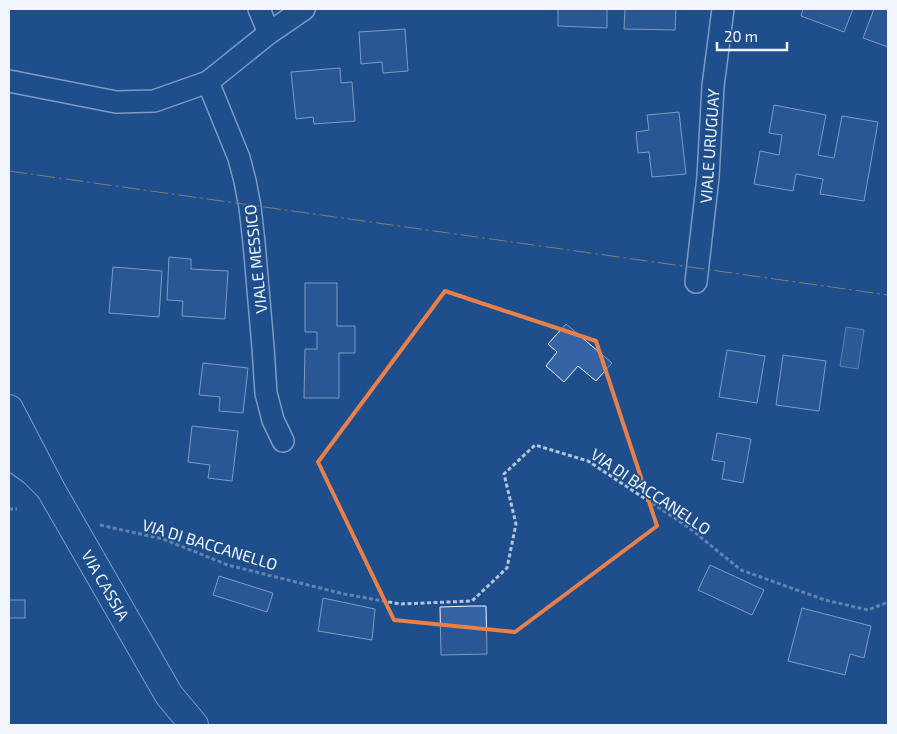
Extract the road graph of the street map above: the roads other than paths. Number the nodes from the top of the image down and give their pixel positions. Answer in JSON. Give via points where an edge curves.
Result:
{"nodes":[{"id":1,"x":259,"y":9,"type":"edge"},
{"id":2,"x":304,"y":9,"type":"edge"},
{"id":3,"x":723,"y":9,"type":"edge"},
{"id":4,"x":269,"y":33,"type":"junction"},
{"id":5,"x":9,"y":81,"type":"edge"},
{"id":6,"x":208,"y":82,"type":"junction"},
{"id":7,"x":696,"y":282,"type":"dead end"},
{"id":8,"x":9,"y":409,"type":"edge"},
{"id":9,"x":283,"y":441,"type":"dead end"},
{"id":10,"x":9,"y":454,"type":"edge"},
{"id":11,"x":50,"y":488,"type":"junction"},
{"id":12,"x":194,"y":725,"type":"edge"}],
"edges":[{"from":1,"to":4,"type":"street"},
{"from":2,"to":4,"type":"street"},
{"from":3,"to":7,"type":"street","name":"VIALE URUGUAY"},
{"from":4,"to":6,"type":"street"},
{"from":5,"to":6,"type":"street","via":[[116,102],[154,101]]},
{"from":6,"to":9,"type":"street","name":"VIALE MESSICO","via":[[245,181],[254,243],[266,393]]},
{"from":8,"to":11,"type":"main road"},
{"from":10,"to":11,"type":"main road","name":"VIA CASSIA"},
{"from":11,"to":12,"type":"main road","name":"VIA CASSIA","via":[[169,695]]}]}
